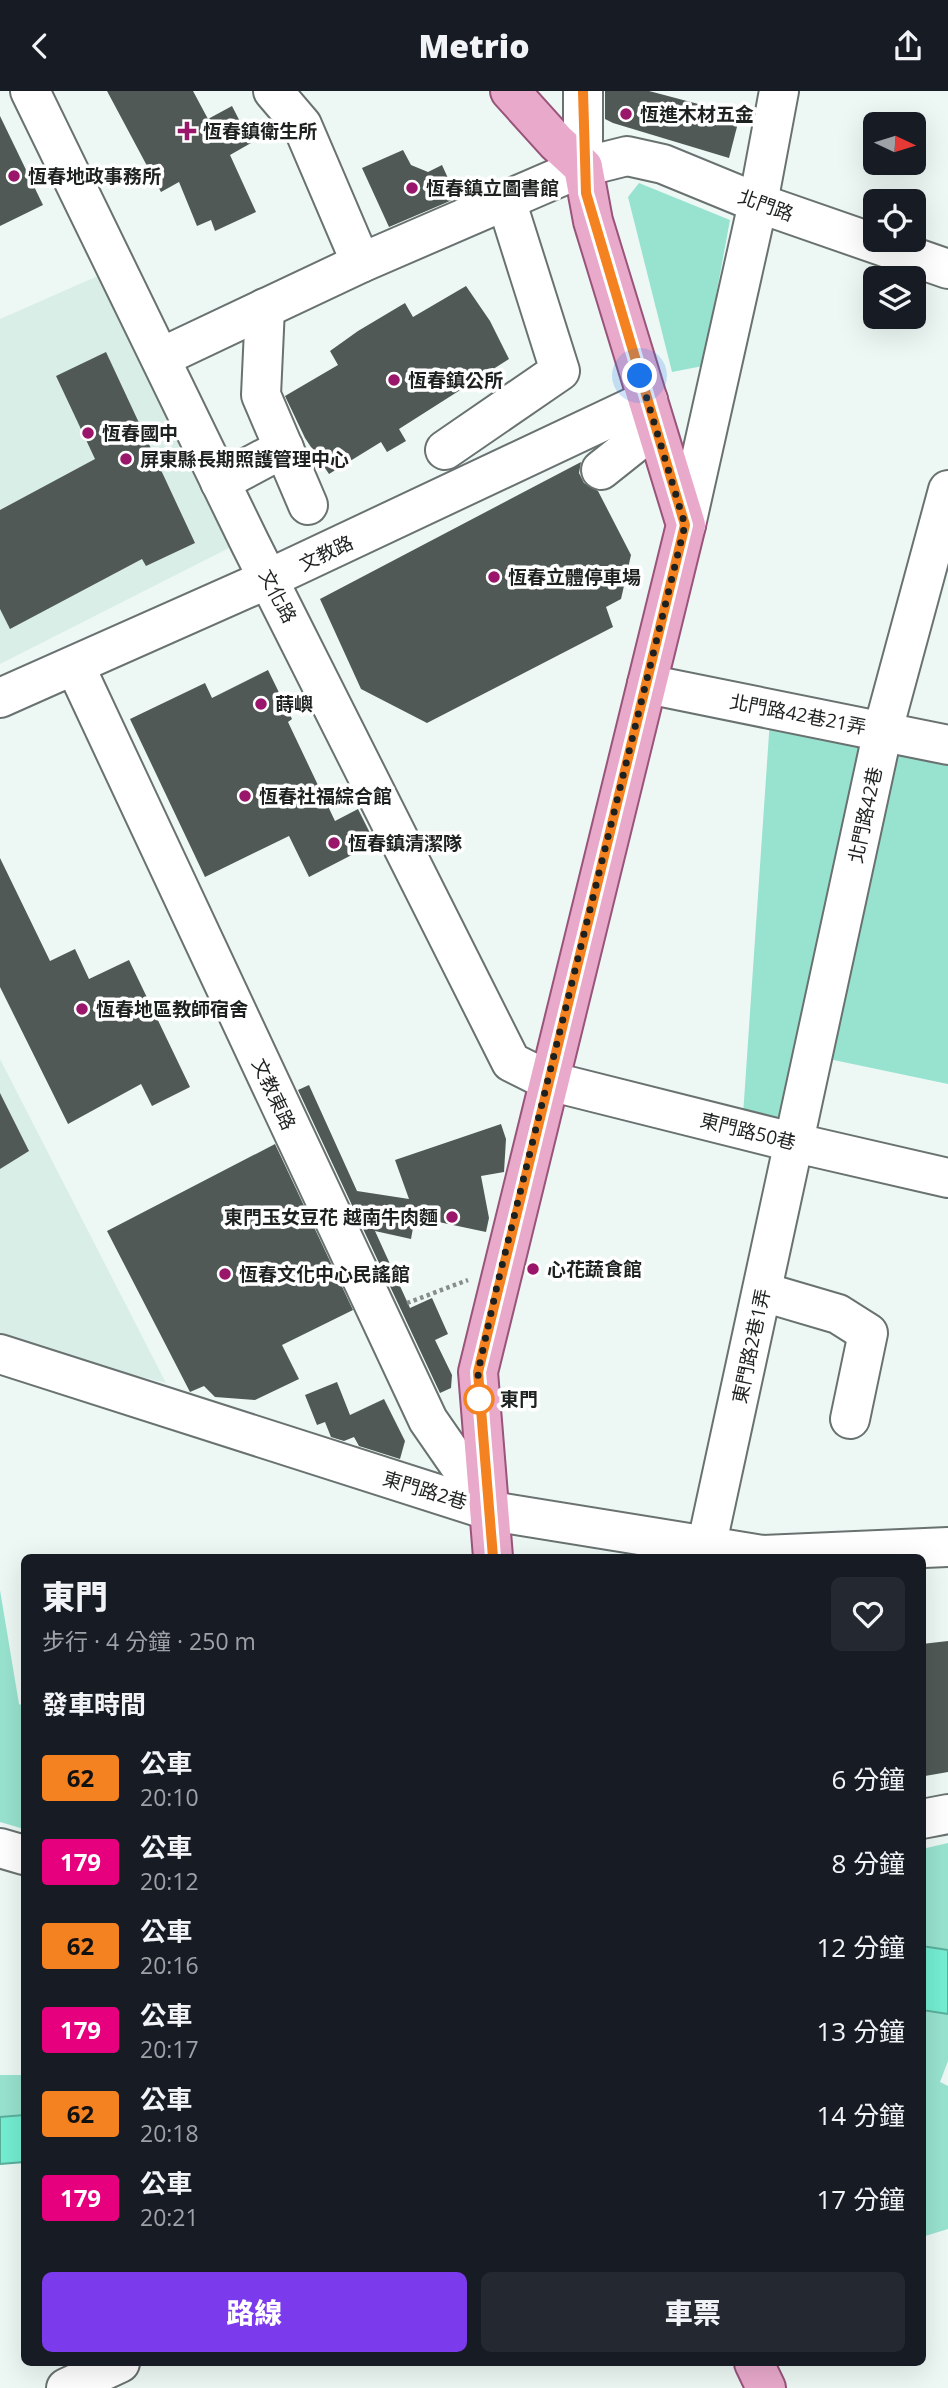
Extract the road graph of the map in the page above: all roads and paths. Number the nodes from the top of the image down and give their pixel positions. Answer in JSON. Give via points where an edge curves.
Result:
{"nodes":[{"id":1,"x":273,"y":91,"type":"edge"},
{"id":2,"x":510,"y":91,"type":"edge"},
{"id":3,"x":583,"y":91,"type":"edge"},
{"id":4,"x":779,"y":91,"type":"edge"},
{"id":5,"x":40,"y":95,"type":"edge"},
{"id":6,"x":583,"y":167,"type":"junction"},
{"id":7,"x":506,"y":200,"type":"junction"},
{"id":8,"x":758,"y":203,"type":"junction"},
{"id":9,"x":361,"y":263,"type":"junction"},
{"id":10,"x":948,"y":269,"type":"edge"},
{"id":11,"x":265,"y":308,"type":"junction"},
{"id":12,"x":162,"y":357,"type":"junction"},
{"id":13,"x":651,"y":414,"type":"junction"},
{"id":14,"x":284,"y":448,"type":"junction"},
{"id":15,"x":445,"y":450,"type":"dead end"},
{"id":16,"x":601,"y":470,"type":"dead end"},
{"id":17,"x":220,"y":482,"type":"junction"},
{"id":18,"x":948,"y":490,"type":"edge"},
{"id":19,"x":308,"y":505,"type":"dead end"},
{"id":20,"x":685,"y":525,"type":"junction"},
{"id":21,"x":268,"y":579,"type":"junction"},
{"id":22,"x":75,"y":666,"type":"junction"},
{"id":23,"x":647,"y":684,"type":"junction"},
{"id":24,"x":0,"y":697,"type":"edge"},
{"id":25,"x":883,"y":730,"type":"junction"},
{"id":26,"x":948,"y":745,"type":"edge"},
{"id":27,"x":549,"y":1081,"type":"junction"},
{"id":28,"x":796,"y":1143,"type":"junction"},
{"id":29,"x":948,"y":1178,"type":"edge"},
{"id":30,"x":501,"y":1268,"type":"junction"},
{"id":31,"x":763,"y":1293,"type":"junction"},
{"id":32,"x":377,"y":1315,"type":"junction"},
{"id":33,"x":0,"y":1354,"type":"edge"},
{"id":34,"x":850,"y":1419,"type":"dead end"},
{"id":35,"x":491,"y":1511,"type":"junction"},
{"id":36,"x":948,"y":1547,"type":"edge"},
{"id":37,"x":706,"y":1548,"type":"junction"},
{"id":38,"x":493,"y":1554,"type":"edge"},
{"id":39,"x":755,"y":1554,"type":"edge"},
{"id":40,"x":786,"y":1554,"type":"edge"},
{"id":41,"x":948,"y":1814,"type":"edge"},
{"id":42,"x":926,"y":1818,"type":"edge"},
{"id":43,"x":0,"y":1848,"type":"edge"},
{"id":44,"x":21,"y":1854,"type":"edge"},
{"id":45,"x":114,"y":2366,"type":"edge"},
{"id":46,"x":755,"y":2366,"type":"edge"},
{"id":47,"x":66,"y":2388,"type":"edge"},
{"id":48,"x":766,"y":2388,"type":"edge"}],
"edges":[{"from":1,"to":9,"type":"street","via":[[302,125]]},
{"from":2,"to":6,"type":"main road"},
{"from":3,"to":6,"type":"street"},
{"from":4,"to":8,"type":"street"},
{"from":5,"to":12,"type":"street","name":"文化路"},
{"from":6,"to":7,"type":"street","name":"北門路"},
{"from":6,"to":8,"type":"street","name":"北門路","via":[[627,156],[645,158]]},
{"from":6,"to":13,"type":"main road","via":[[593,221]]},
{"from":7,"to":9,"type":"street","name":"北門路"},
{"from":7,"to":15,"type":"street","via":[[560,371]]},
{"from":8,"to":10,"type":"street","name":"北門路"},
{"from":8,"to":20,"type":"street"},
{"from":9,"to":11,"type":"street","name":"北門路"},
{"from":11,"to":12,"type":"street","name":"北門路"},
{"from":11,"to":14,"type":"street","via":[[261,395]]},
{"from":12,"to":17,"type":"street","name":"文化路"},
{"from":13,"to":16,"type":"street"},
{"from":13,"to":20,"type":"main road"},
{"from":13,"to":21,"type":"street","name":"文教路"},
{"from":14,"to":17,"type":"street"},
{"from":14,"to":19,"type":"street"},
{"from":17,"to":21,"type":"street","name":"文化路"},
{"from":18,"to":25,"type":"street","name":"北門路42巷"},
{"from":20,"to":23,"type":"main road"},
{"from":21,"to":22,"type":"street","name":"文教路"},
{"from":21,"to":27,"type":"street","name":"文化路","via":[[510,1062]]},
{"from":22,"to":24,"type":"street","name":"文教路"},
{"from":22,"to":32,"type":"street","name":"文教東路"},
{"from":23,"to":25,"type":"street","name":"北門路42巷21弄"},
{"from":23,"to":27,"type":"main road"},
{"from":25,"to":26,"type":"street","name":"北門路42巷21弄"},
{"from":25,"to":28,"type":"street","name":"北門路42巷"},
{"from":27,"to":28,"type":"street","name":"東門路50巷"},
{"from":27,"to":30,"type":"main road"},
{"from":28,"to":29,"type":"street","name":"東門路50巷"},
{"from":28,"to":31,"type":"street","name":"東門路2巷1弄"},
{"from":30,"to":32,"type":"path"},
{"from":30,"to":35,"type":"main road","via":[[478,1372]]},
{"from":31,"to":34,"type":"street","via":[[838,1314],[868,1333]]},
{"from":31,"to":37,"type":"street","name":"東門路2巷1弄"},
{"from":32,"to":35,"type":"street","name":"文教東路","via":[[428,1420]]},
{"from":33,"to":35,"type":"street","name":"東門路2巷"},
{"from":35,"to":37,"type":"street","name":"東門路2巷"},
{"from":35,"to":38,"type":"main road"},
{"from":36,"to":40,"type":"street","name":"東門路2巷"},
{"from":37,"to":39,"type":"street","name":"東門路2巷"},
{"from":41,"to":42,"type":"street"},
{"from":43,"to":44,"type":"street"},
{"from":45,"to":47,"type":"street"},
{"from":46,"to":48,"type":"main road"}]}
